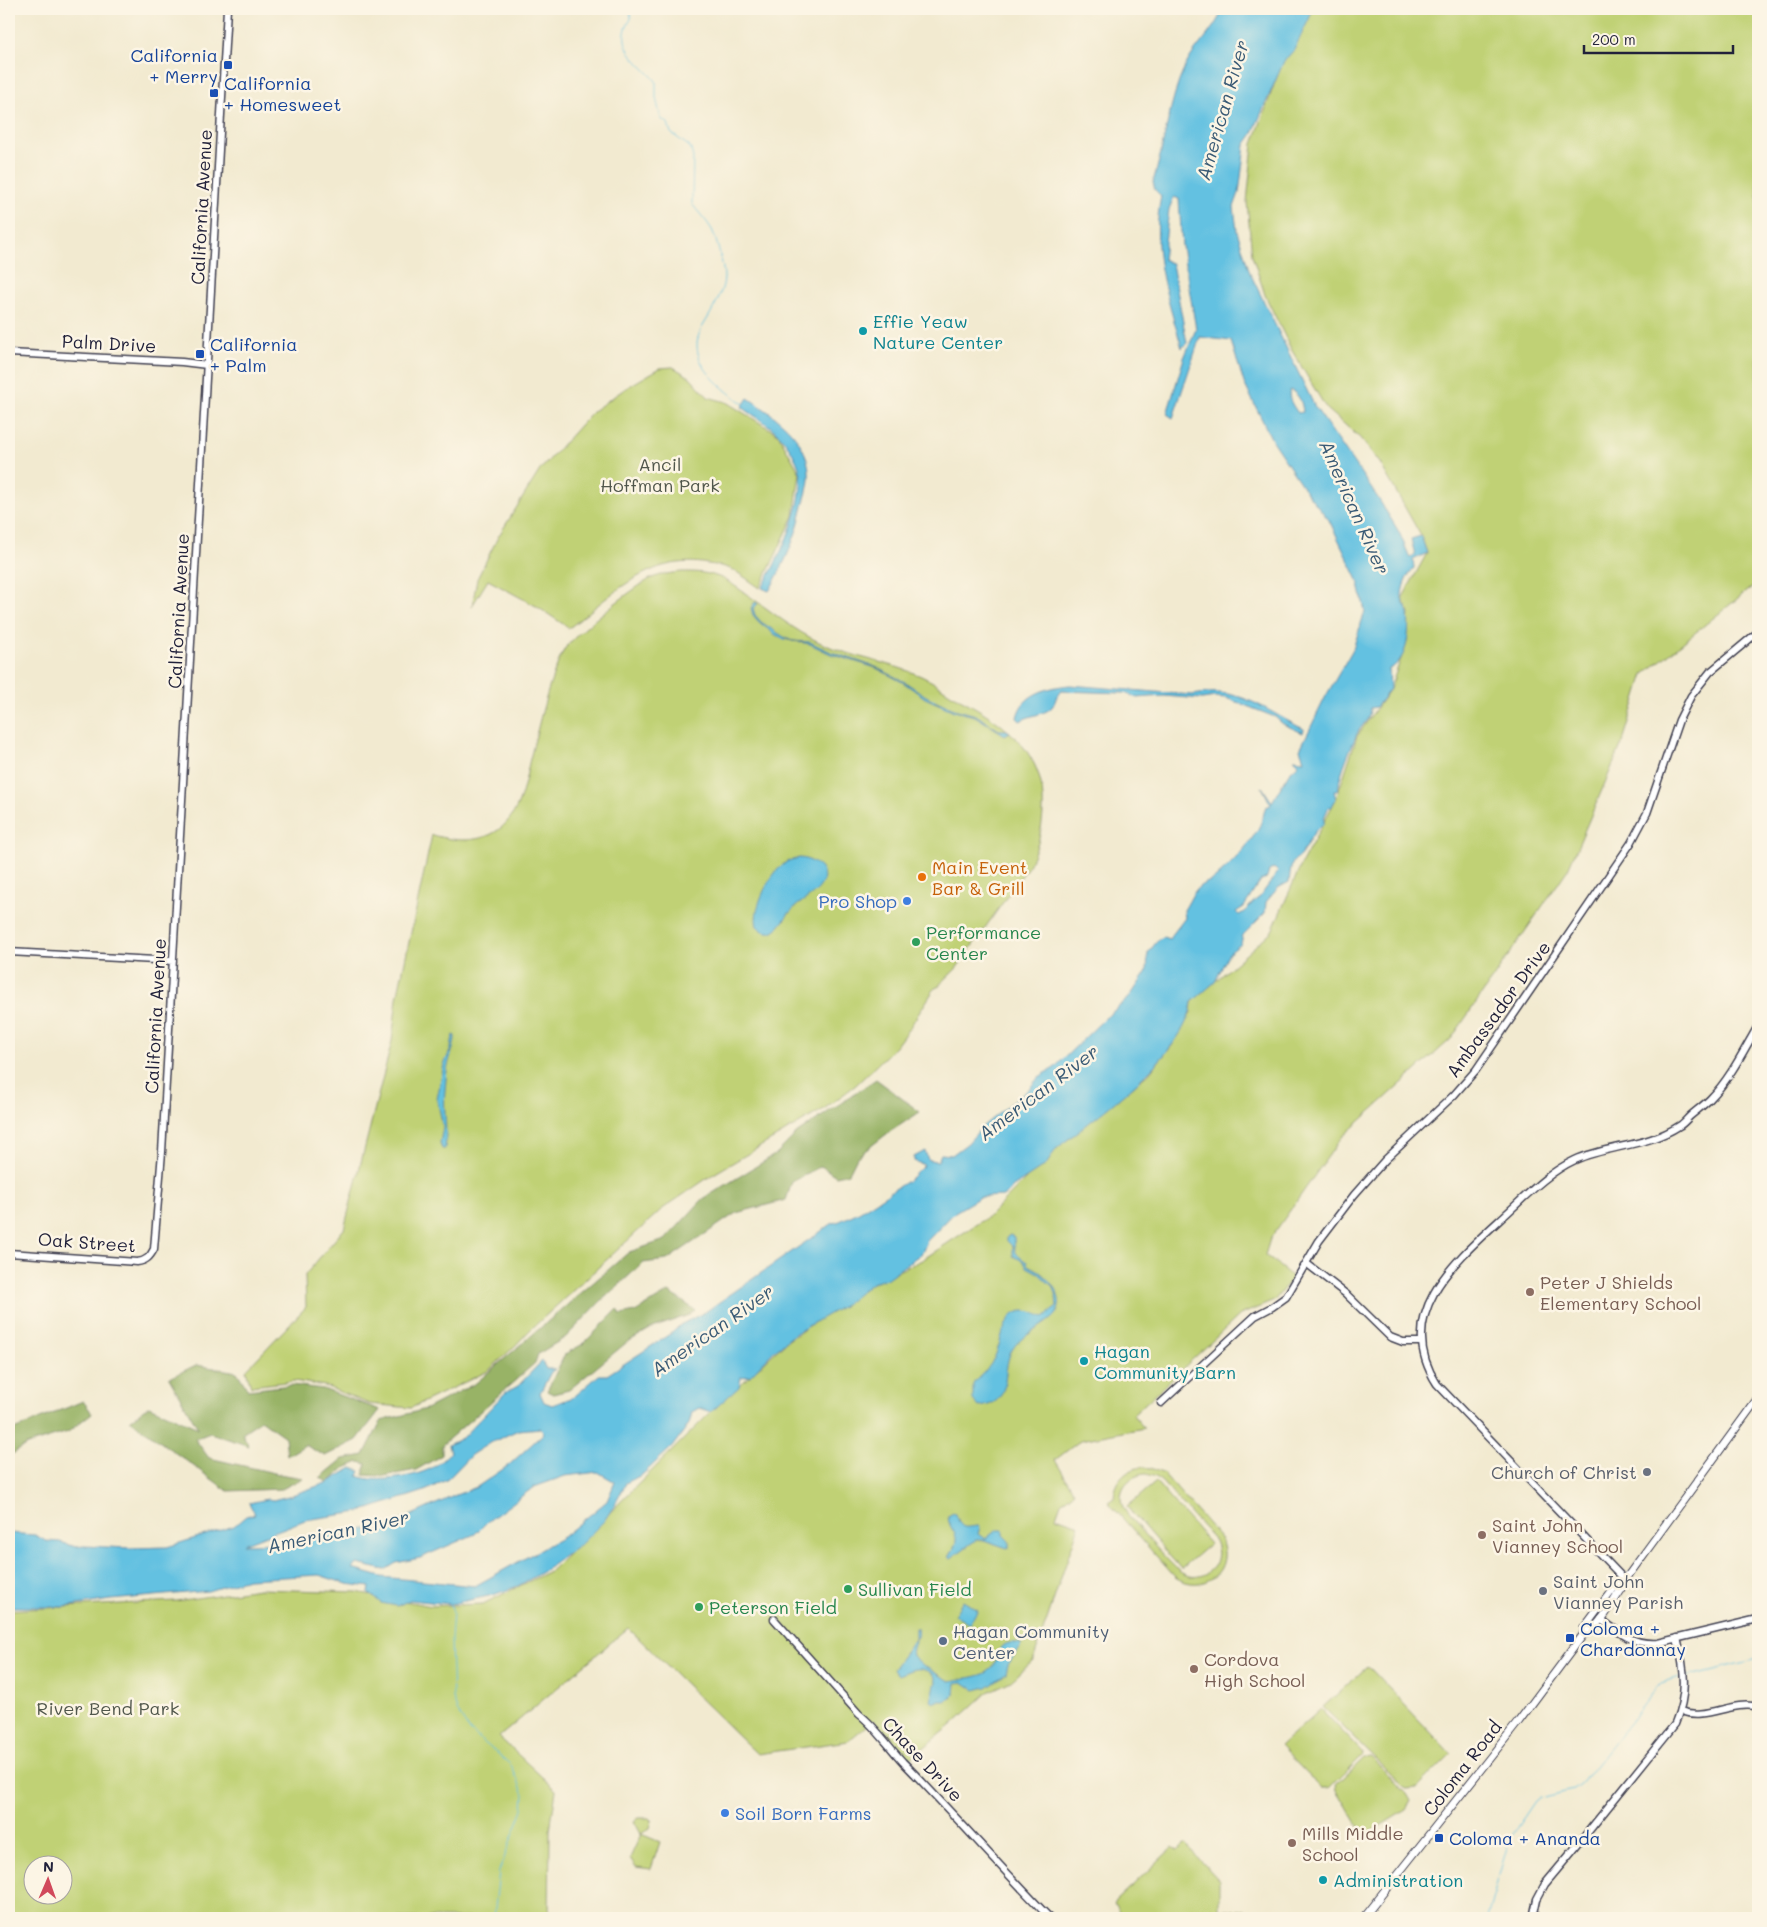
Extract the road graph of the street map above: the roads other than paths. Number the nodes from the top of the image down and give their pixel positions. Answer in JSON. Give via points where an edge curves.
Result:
{"nodes":[{"id":1,"x":227,"y":9,"type":"edge"},
{"id":2,"x":9,"y":353,"type":"edge"},
{"id":3,"x":207,"y":365,"type":"junction"},
{"id":4,"x":1758,"y":632,"type":"edge"},
{"id":5,"x":9,"y":952,"type":"edge"},
{"id":6,"x":173,"y":961,"type":"junction"},
{"id":7,"x":1758,"y":1026,"type":"edge"},
{"id":8,"x":157,"y":1216,"type":"joint"},
{"id":9,"x":9,"y":1253,"type":"edge"},
{"id":10,"x":1306,"y":1263,"type":"junction"},
{"id":11,"x":1422,"y":1342,"type":"junction"},
{"id":12,"x":1758,"y":1398,"type":"edge"},
{"id":13,"x":1160,"y":1403,"type":"dead end"},
{"id":14,"x":1625,"y":1580,"type":"junction"},
{"id":15,"x":774,"y":1619,"type":"dead end"},
{"id":16,"x":1602,"y":1619,"type":"junction"},
{"id":17,"x":1758,"y":1619,"type":"edge"},
{"id":18,"x":1586,"y":1626,"type":"junction"},
{"id":19,"x":1583,"y":1635,"type":"junction"},
{"id":20,"x":1677,"y":1638,"type":"junction"},
{"id":21,"x":1758,"y":1707,"type":"edge"},
{"id":22,"x":1680,"y":1712,"type":"junction"},
{"id":23,"x":1050,"y":1918,"type":"edge"},
{"id":24,"x":1363,"y":1918,"type":"edge"},
{"id":25,"x":1533,"y":1918,"type":"edge"}],
"edges":[{"from":1,"to":3,"type":"street","name":"California Avenue"},
{"from":2,"to":3,"type":"street","name":"Palm Drive"},
{"from":3,"to":6,"type":"street","name":"California Avenue"},
{"from":4,"to":10,"type":"street","name":"Ambassador Drive","via":[[1710,672],[1691,696],[1679,720],[1647,813],[1631,843],[1486,1057],[1454,1095],[1360,1188]]},
{"from":5,"to":6,"type":"street"},
{"from":6,"to":8,"type":"street","name":"California Avenue"},
{"from":7,"to":11,"type":"street","via":[[1715,1093],[1681,1125],[1647,1141],[1582,1157],[1564,1166],[1545,1178],[1469,1248],[1435,1291],[1424,1317]]},
{"from":8,"to":9,"type":"street","name":"Oak Street","via":[[154,1249],[143,1261]]},
{"from":10,"to":11,"type":"street","via":[[1346,1294],[1390,1337],[1403,1342]]},
{"from":10,"to":13,"type":"street","name":"Ambassador Drive","via":[[1286,1297],[1255,1316]]},
{"from":11,"to":14,"type":"street","via":[[1429,1369],[1442,1391]]},
{"from":12,"to":14,"type":"main road","name":"Coloma Road"},
{"from":14,"to":16,"type":"main road","name":"Coloma Road"},
{"from":14,"to":18,"type":"main road","name":"Coloma Road","via":[[1619,1581]]},
{"from":15,"to":23,"type":"street","name":"Chase Drive"},
{"from":16,"to":18,"type":"main road"},
{"from":16,"to":19,"type":"main road","name":"Coloma Road","via":[[1590,1633]]},
{"from":16,"to":20,"type":"street","via":[[1639,1643]]},
{"from":17,"to":20,"type":"street"},
{"from":18,"to":19,"type":"main road","name":"Coloma Road"},
{"from":19,"to":24,"type":"main road","name":"Coloma Road"},
{"from":20,"to":22,"type":"street","via":[[1684,1678],[1684,1701]]},
{"from":21,"to":22,"type":"street","via":[[1737,1705],[1692,1715]]},
{"from":22,"to":25,"type":"street","via":[[1671,1731],[1544,1884]]}]}
